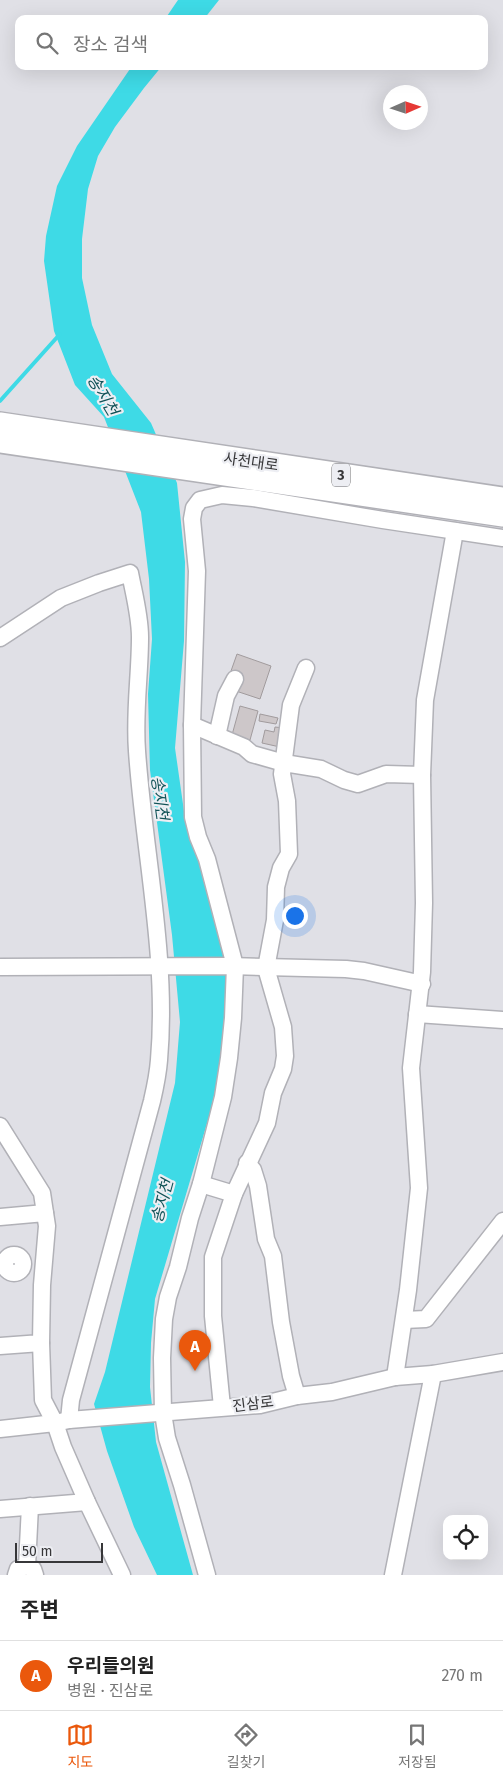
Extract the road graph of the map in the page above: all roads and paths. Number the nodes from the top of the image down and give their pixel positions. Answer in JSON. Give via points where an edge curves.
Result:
{"nodes":[{"id":1,"x":0,"y":423,"type":"edge"},
{"id":2,"x":0,"y":442,"type":"edge"},
{"id":3,"x":88,"y":446,"type":"junction"},
{"id":4,"x":180,"y":460,"type":"junction"},
{"id":5,"x":503,"y":498,"type":"edge"},
{"id":6,"x":503,"y":516,"type":"edge"},
{"id":7,"x":455,"y":531,"type":"junction"},
{"id":8,"x":503,"y":538,"type":"edge"},
{"id":9,"x":0,"y":638,"type":"edge"},
{"id":10,"x":306,"y":668,"type":"dead end"},
{"id":11,"x":235,"y":679,"type":"dead end"},
{"id":12,"x":192,"y":725,"type":"junction"},
{"id":13,"x":217,"y":736,"type":"junction"},
{"id":14,"x":284,"y":763,"type":"junction"},
{"id":15,"x":422,"y":775,"type":"junction"},
{"id":16,"x":164,"y":966,"type":"junction"},
{"id":17,"x":232,"y":966,"type":"junction"},
{"id":18,"x":0,"y":967,"type":"edge"},
{"id":19,"x":266,"y":968,"type":"junction"},
{"id":20,"x":422,"y":984,"type":"junction"},
{"id":21,"x":417,"y":1014,"type":"junction"},
{"id":22,"x":503,"y":1020,"type":"edge"},
{"id":23,"x":0,"y":1126,"type":"edge"},
{"id":24,"x":247,"y":1163,"type":"junction"},
{"id":25,"x":201,"y":1184,"type":"junction"},
{"id":26,"x":234,"y":1194,"type":"junction"},
{"id":27,"x":45,"y":1213,"type":"junction"},
{"id":28,"x":0,"y":1217,"type":"edge"},
{"id":29,"x":503,"y":1221,"type":"edge"},
{"id":30,"x":404,"y":1320,"type":"junction"},
{"id":31,"x":41,"y":1343,"type":"junction"},
{"id":32,"x":0,"y":1346,"type":"edge"},
{"id":33,"x":503,"y":1362,"type":"edge"},
{"id":34,"x":433,"y":1374,"type":"junction"},
{"id":35,"x":395,"y":1377,"type":"junction"},
{"id":36,"x":297,"y":1396,"type":"junction"},
{"id":37,"x":222,"y":1407,"type":"junction"},
{"id":38,"x":161,"y":1413,"type":"junction"},
{"id":39,"x":68,"y":1421,"type":"junction"},
{"id":40,"x":0,"y":1429,"type":"edge"},
{"id":41,"x":87,"y":1502,"type":"junction"},
{"id":42,"x":30,"y":1506,"type":"junction"},
{"id":43,"x":0,"y":1509,"type":"edge"},
{"id":44,"x":26,"y":1572,"type":"edge"},
{"id":45,"x":122,"y":1575,"type":"edge"},
{"id":46,"x":207,"y":1575,"type":"edge"},
{"id":47,"x":393,"y":1575,"type":"edge"}],
"edges":[{"from":1,"to":3,"type":"main road","name":"사천대로","number":"3"},
{"from":2,"to":3,"type":"main road","name":"사천대로","number":"3"},
{"from":3,"to":4,"type":"main road","name":"사천대로","number":"3"},
{"from":4,"to":5,"type":"main road","name":"사천대로","number":"3"},
{"from":4,"to":6,"type":"main road","name":"사천대로","number":"3"},
{"from":7,"to":8,"type":"street"},
{"from":7,"to":12,"type":"street","via":[[252,498],[222,495],[200,500],[192,519],[196,571]]},
{"from":7,"to":15,"type":"street","via":[[425,700]]},
{"from":9,"to":16,"type":"street","via":[[61,598],[130,573],[140,636],[136,749]]},
{"from":10,"to":14,"type":"street","via":[[290,705]]},
{"from":11,"to":13,"type":"street","via":[[226,696]]},
{"from":12,"to":13,"type":"street"},
{"from":12,"to":17,"type":"street","via":[[194,817]]},
{"from":13,"to":14,"type":"street","via":[[244,747],[252,754]]},
{"from":14,"to":15,"type":"street","via":[[321,769],[358,784],[386,774]]},
{"from":14,"to":19,"type":"street","via":[[282,774],[290,847],[276,887],[275,920]]},
{"from":15,"to":20,"type":"street"},
{"from":16,"to":17,"type":"street"},
{"from":16,"to":18,"type":"street"},
{"from":16,"to":39,"type":"street","via":[[159,1062],[152,1102]]},
{"from":17,"to":19,"type":"street"},
{"from":17,"to":25,"type":"street","via":[[233,1018],[229,1058],[223,1098]]},
{"from":19,"to":20,"type":"street","via":[[346,969]]},
{"from":19,"to":24,"type":"street","via":[[283,1027],[285,1056],[267,1123]]},
{"from":20,"to":21,"type":"street"},
{"from":21,"to":22,"type":"street"},
{"from":21,"to":30,"type":"street","via":[[411,1068],[419,1188]]},
{"from":23,"to":27,"type":"street","via":[[42,1193]]},
{"from":24,"to":26,"type":"street"},
{"from":24,"to":36,"type":"street","via":[[258,1186]]},
{"from":25,"to":26,"type":"street"},
{"from":25,"to":38,"type":"street","via":[[164,1318]]},
{"from":26,"to":37,"type":"street","via":[[215,1247],[212,1273]]},
{"from":27,"to":28,"type":"street"},
{"from":27,"to":31,"type":"street"},
{"from":29,"to":30,"type":"street","via":[[426,1319]]},
{"from":30,"to":35,"type":"street"},
{"from":31,"to":32,"type":"street"},
{"from":31,"to":39,"type":"street","via":[[43,1400]]},
{"from":33,"to":34,"type":"street","name":"진삼로"},
{"from":34,"to":35,"type":"street","name":"진삼로"},
{"from":34,"to":47,"type":"street"},
{"from":35,"to":36,"type":"street","name":"진삼로","via":[[332,1392]]},
{"from":36,"to":37,"type":"street","name":"진삼로","via":[[260,1405]]},
{"from":37,"to":38,"type":"street","name":"진삼로"},
{"from":38,"to":39,"type":"street","name":"진삼로"},
{"from":38,"to":46,"type":"street"},
{"from":39,"to":40,"type":"street","name":"진삼로"},
{"from":39,"to":41,"type":"street","via":[[63,1447]]},
{"from":41,"to":42,"type":"street"},
{"from":41,"to":45,"type":"street"},
{"from":42,"to":43,"type":"street"},
{"from":42,"to":44,"type":"street"}]}
